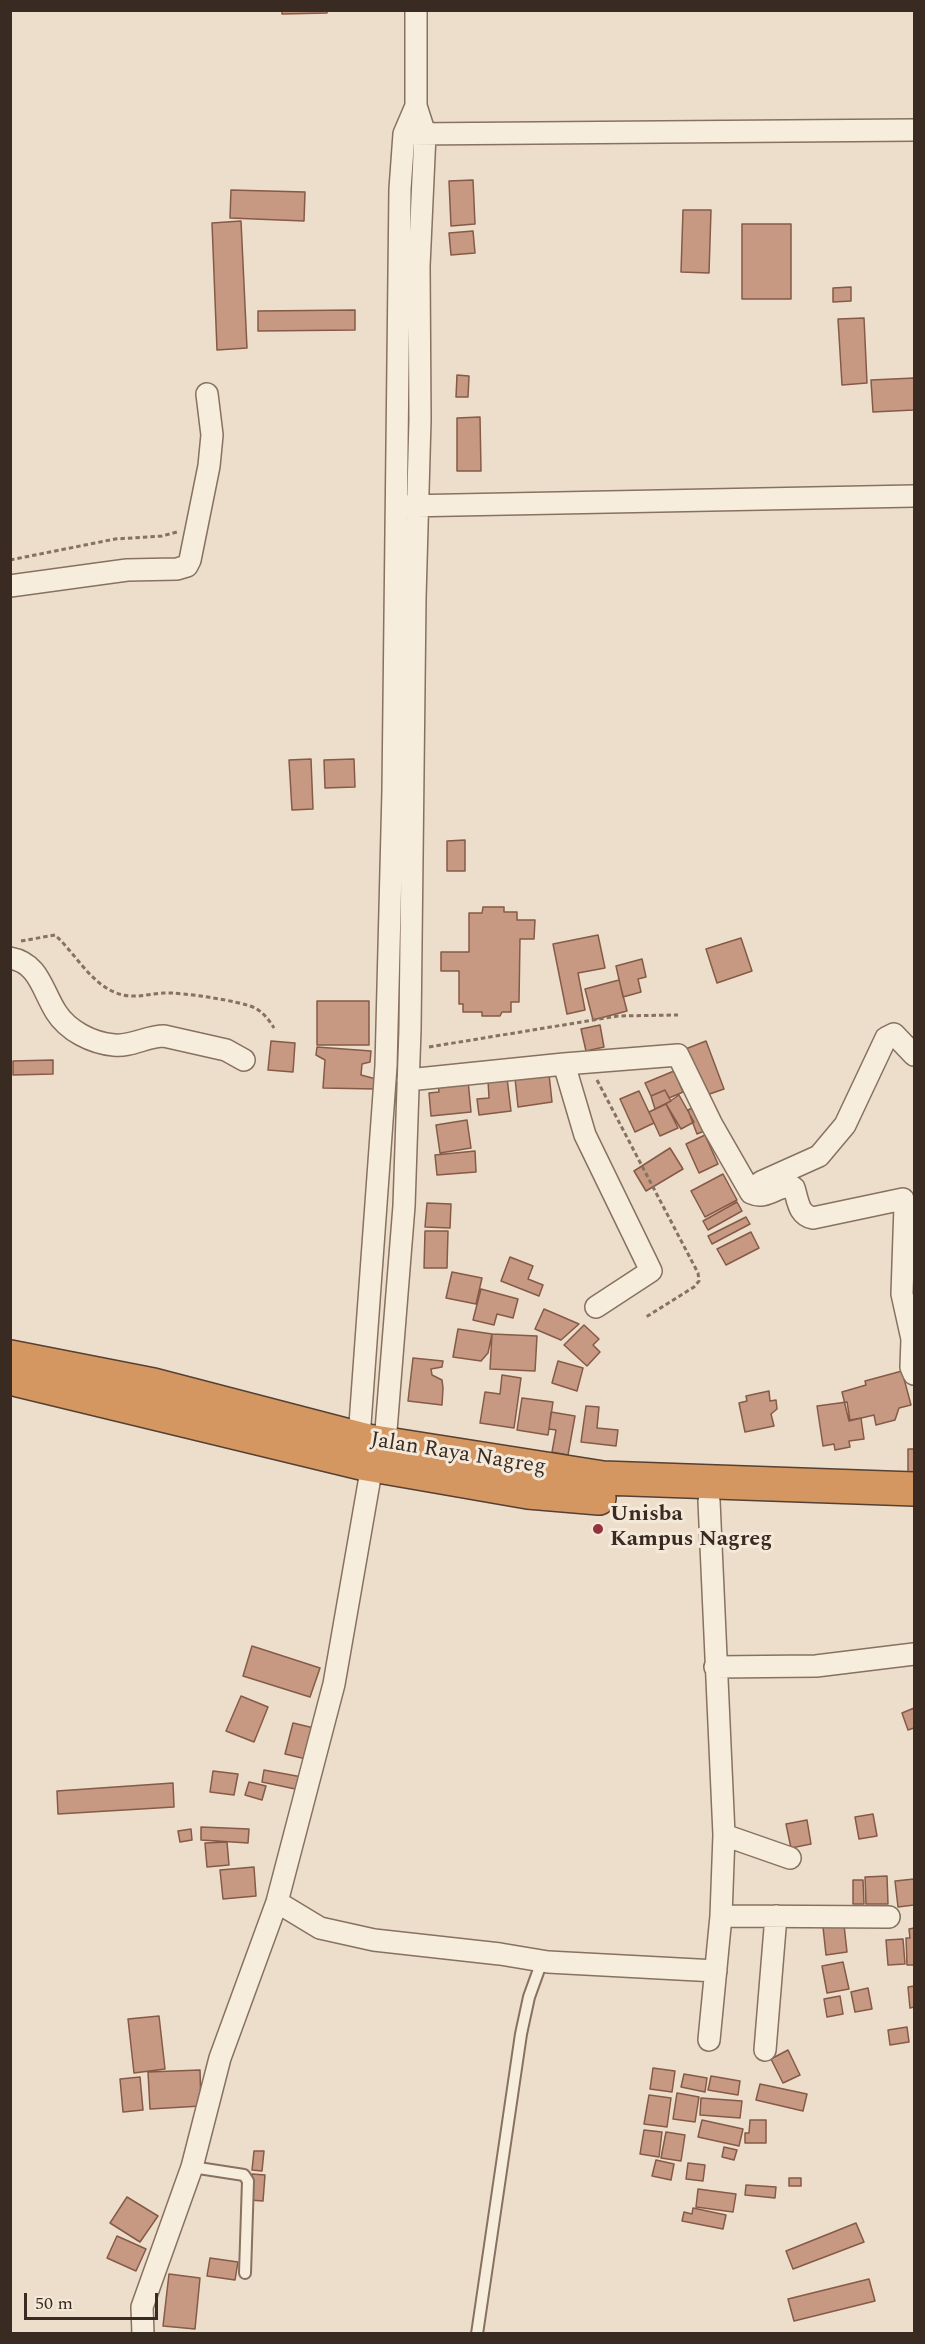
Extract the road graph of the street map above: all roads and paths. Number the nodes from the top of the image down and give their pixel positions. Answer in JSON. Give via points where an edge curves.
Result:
{"nodes":[{"id":1,"x":416,"y":10,"type":"edge"},
{"id":2,"x":915,"y":130,"type":"edge"},
{"id":3,"x":414,"y":134,"type":"junction"},
{"id":4,"x":207,"y":394,"type":"dead end"},
{"id":5,"x":915,"y":496,"type":"edge"},
{"id":6,"x":407,"y":506,"type":"junction"},
{"id":7,"x":181,"y":528,"type":"dead end"},
{"id":8,"x":10,"y":560,"type":"edge"},
{"id":9,"x":10,"y":586,"type":"edge"},
{"id":10,"x":15,"y":949,"type":"edge"},
{"id":11,"x":678,"y":1015,"type":"dead end"},
{"id":12,"x":274,"y":1028,"type":"dead end"},
{"id":13,"x":409,"y":1050,"type":"junction"},
{"id":14,"x":915,"y":1055,"type":"edge"},
{"id":15,"x":244,"y":1060,"type":"dead end"},
{"id":16,"x":588,"y":1062,"type":"junction"},
{"id":17,"x":564,"y":1064,"type":"junction"},
{"id":18,"x":408,"y":1080,"type":"junction"},
{"id":19,"x":384,"y":1113,"type":"junction"},
{"id":20,"x":407,"y":1115,"type":"junction"},
{"id":21,"x":748,"y":1189,"type":"junction"},
{"id":22,"x":596,"y":1307,"type":"dead end"},
{"id":23,"x":646,"y":1317,"type":"dead end"},
{"id":24,"x":10,"y":1357,"type":"edge"},
{"id":25,"x":915,"y":1374,"type":"edge"},
{"id":26,"x":10,"y":1378,"type":"edge"},
{"id":27,"x":371,"y":1457,"type":"junction"},
{"id":28,"x":915,"y":1489,"type":"edge"},
{"id":29,"x":709,"y":1501,"type":"junction"},
{"id":30,"x":915,"y":1506,"type":"edge"},
{"id":31,"x":915,"y":1654,"type":"edge"},
{"id":32,"x":716,"y":1667,"type":"junction"},
{"id":33,"x":724,"y":1835,"type":"junction"},
{"id":34,"x":790,"y":1858,"type":"dead end"},
{"id":35,"x":278,"y":1902,"type":"junction"},
{"id":36,"x":721,"y":1916,"type":"junction"},
{"id":37,"x":776,"y":1916,"type":"junction"},
{"id":38,"x":889,"y":1917,"type":"dead end"},
{"id":39,"x":543,"y":1960,"type":"junction"},
{"id":40,"x":716,"y":1971,"type":"junction"},
{"id":41,"x":709,"y":2040,"type":"dead end"},
{"id":42,"x":765,"y":2050,"type":"dead end"},
{"id":43,"x":192,"y":2167,"type":"junction"},
{"id":44,"x":246,"y":2273,"type":"dead end"},
{"id":45,"x":143,"y":2334,"type":"edge"},
{"id":46,"x":477,"y":2334,"type":"edge"}],
"edges":[{"from":1,"to":3,"type":"street"},
{"from":2,"to":3,"type":"street"},
{"from":3,"to":6,"type":"street","via":[[419,266]]},
{"from":4,"to":9,"type":"street","via":[[212,435],[209,466],[187,566]]},
{"from":5,"to":6,"type":"street"},
{"from":6,"to":13,"type":"street"},
{"from":6,"to":19,"type":"street","via":[[393,791]]},
{"from":7,"to":8,"type":"path","via":[[162,536],[115,539]]},
{"from":10,"to":12,"type":"path","via":[[55,935],[91,975],[115,993],[173,993],[246,1004],[264,1014]]},
{"from":10,"to":15,"type":"street","via":[[35,972],[57,1013],[79,1034],[116,1046],[164,1036],[226,1050]]},
{"from":11,"to":13,"type":"path","via":[[618,1016]]},
{"from":13,"to":18,"type":"street"},
{"from":14,"to":21,"type":"street","via":[[894,1034],[886,1038],[845,1125],[819,1156]]},
{"from":16,"to":17,"type":"street"},
{"from":16,"to":21,"type":"street","via":[[681,1057],[712,1125]]},
{"from":16,"to":23,"type":"path","via":[[698,1273],[699,1281],[694,1287]]},
{"from":17,"to":18,"type":"street"},
{"from":17,"to":22,"type":"street","via":[[582,1128],[651,1271]]},
{"from":18,"to":20,"type":"street"},
{"from":19,"to":20,"type":"street"},
{"from":19,"to":27,"type":"street"},
{"from":20,"to":27,"type":"street","via":[[404,1206]]},
{"from":21,"to":25,"type":"street","via":[[763,1196],[791,1186],[803,1214],[813,1218],[900,1198],[904,1201],[902,1294]]},
{"from":24,"to":27,"type":"highway","name":"Jalan Raya Nagreg","via":[[153,1385]]},
{"from":26,"to":27,"type":"highway","name":"Jalan Raya Nagreg"},
{"from":27,"to":28,"type":"highway","name":"Jalan Raya Nagreg","via":[[603,1478]]},
{"from":27,"to":29,"type":"highway","name":"Jalan Raya Nagreg","via":[[528,1492]]},
{"from":27,"to":35,"type":"street","via":[[334,1684]]},
{"from":29,"to":30,"type":"highway","name":"Jalan Raya Nagreg"},
{"from":29,"to":32,"type":"street"},
{"from":31,"to":32,"type":"street","via":[[816,1666]]},
{"from":32,"to":33,"type":"street"},
{"from":33,"to":34,"type":"street"},
{"from":33,"to":36,"type":"street"},
{"from":35,"to":39,"type":"street","via":[[320,1928],[363,1938]]},
{"from":35,"to":43,"type":"street","via":[[220,2058]]},
{"from":36,"to":37,"type":"street"},
{"from":36,"to":40,"type":"street"},
{"from":37,"to":38,"type":"street"},
{"from":37,"to":42,"type":"street"},
{"from":39,"to":40,"type":"street"},
{"from":39,"to":46,"type":"lane","via":[[521,2034]]},
{"from":40,"to":41,"type":"street"},
{"from":43,"to":44,"type":"lane","via":[[244,2175],[248,2181]]},
{"from":43,"to":45,"type":"street","via":[[142,2307]]}]}
